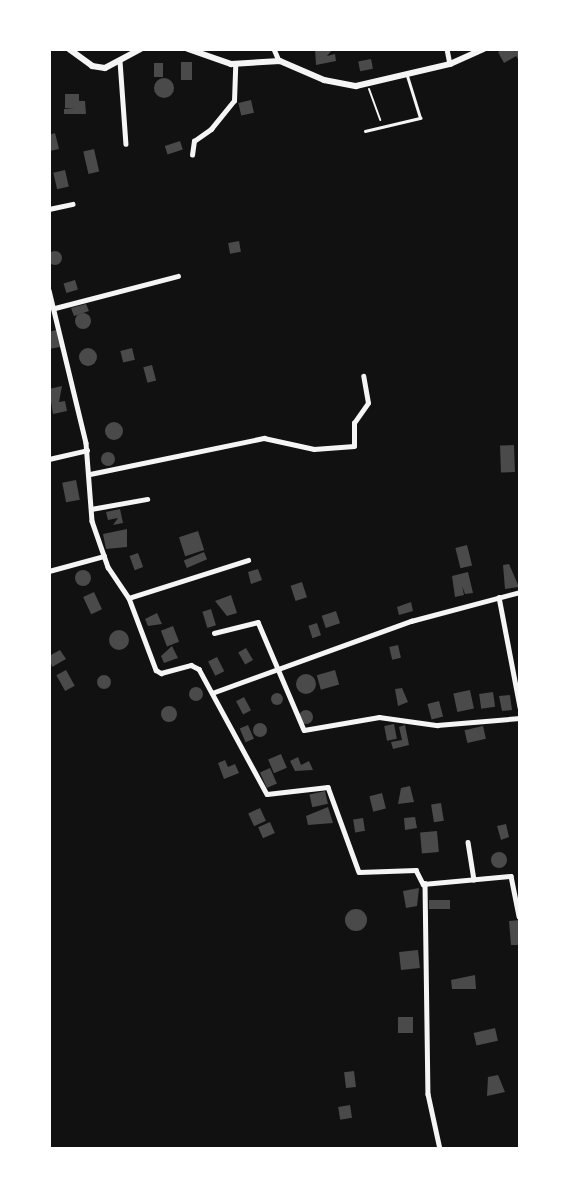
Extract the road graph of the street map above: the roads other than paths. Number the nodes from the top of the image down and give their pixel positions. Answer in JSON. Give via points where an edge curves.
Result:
{"nodes":[{"id":1,"x":69,"y":49,"type":"edge"},
{"id":2,"x":140,"y":49,"type":"edge"},
{"id":3,"x":188,"y":49,"type":"edge"},
{"id":4,"x":274,"y":49,"type":"edge"},
{"id":5,"x":447,"y":49,"type":"edge"},
{"id":6,"x":483,"y":49,"type":"edge"},
{"id":7,"x":120,"y":61,"type":"junction"},
{"id":8,"x":279,"y":61,"type":"junction"},
{"id":9,"x":236,"y":64,"type":"junction"},
{"id":10,"x":450,"y":64,"type":"junction"},
{"id":11,"x":407,"y":76,"type":"junction"},
{"id":12,"x":365,"y":131,"type":"dead end"},
{"id":13,"x":126,"y":144,"type":"dead end"},
{"id":14,"x":192,"y":155,"type":"dead end"},
{"id":15,"x":72,"y":204,"type":"dead end"},
{"id":16,"x":49,"y":209,"type":"edge"},
{"id":17,"x":178,"y":276,"type":"dead end"},
{"id":18,"x":49,"y":290,"type":"edge"},
{"id":19,"x":55,"y":308,"type":"junction"},
{"id":20,"x":363,"y":376,"type":"dead end"},
{"id":21,"x":88,"y":450,"type":"junction"},
{"id":22,"x":49,"y":459,"type":"edge"},
{"id":23,"x":90,"y":474,"type":"junction"},
{"id":24,"x":147,"y":499,"type":"dead end"},
{"id":25,"x":91,"y":509,"type":"junction"},
{"id":26,"x":104,"y":556,"type":"junction"},
{"id":27,"x":248,"y":559,"type":"dead end"},
{"id":28,"x":49,"y":572,"type":"edge"},
{"id":29,"x":520,"y":592,"type":"edge"},
{"id":30,"x":499,"y":597,"type":"junction"},
{"id":31,"x":129,"y":598,"type":"junction"},
{"id":32,"x":214,"y":633,"type":"dead end"},
{"id":33,"x":281,"y":669,"type":"junction"},
{"id":34,"x":212,"y":693,"type":"junction"},
{"id":35,"x":520,"y":707,"type":"edge"},
{"id":36,"x":520,"y":718,"type":"edge"},
{"id":37,"x":468,"y":842,"type":"dead end"},
{"id":38,"x":474,"y":880,"type":"junction"},
{"id":39,"x":425,"y":883,"type":"junction"},
{"id":40,"x":519,"y":916,"type":"edge"},
{"id":41,"x":440,"y":1149,"type":"edge"}],
"edges":[{"from":1,"to":7,"type":"street","via":[[92,66],[105,68]]},
{"from":2,"to":7,"type":"street"},
{"from":3,"to":9,"type":"street"},
{"from":4,"to":8,"type":"street"},
{"from":5,"to":10,"type":"street"},
{"from":6,"to":10,"type":"street"},
{"from":7,"to":13,"type":"street"},
{"from":8,"to":9,"type":"street"},
{"from":8,"to":11,"type":"street","via":[[324,80],[368,85]]},
{"from":9,"to":14,"type":"street","via":[[234,101],[211,130],[194,141]]},
{"from":10,"to":11,"type":"street"},
{"from":11,"to":12,"type":"lane","via":[[420,118]]},
{"from":15,"to":16,"type":"street"},
{"from":17,"to":19,"type":"street"},
{"from":18,"to":19,"type":"street"},
{"from":19,"to":21,"type":"street"},
{"from":20,"to":23,"type":"street","via":[[368,403],[355,422],[354,446],[314,449],[264,438]]},
{"from":21,"to":22,"type":"street"},
{"from":21,"to":23,"type":"street"},
{"from":23,"to":25,"type":"street"},
{"from":24,"to":25,"type":"street"},
{"from":25,"to":26,"type":"street"},
{"from":26,"to":28,"type":"street"},
{"from":26,"to":31,"type":"street"},
{"from":27,"to":31,"type":"street"},
{"from":29,"to":30,"type":"street"},
{"from":30,"to":33,"type":"street","via":[[411,621]]},
{"from":30,"to":35,"type":"street"},
{"from":31,"to":34,"type":"street","via":[[156,671],[194,665]]},
{"from":32,"to":33,"type":"street","via":[[257,621]]},
{"from":33,"to":34,"type":"street"},
{"from":33,"to":36,"type":"street","via":[[304,730],[379,718],[437,724]]},
{"from":34,"to":39,"type":"street","via":[[265,792],[278,796],[327,786],[359,872],[417,871]]},
{"from":37,"to":38,"type":"street"},
{"from":38,"to":39,"type":"street"},
{"from":38,"to":40,"type":"street","via":[[511,876]]},
{"from":39,"to":41,"type":"street","via":[[428,1094]]}]}
